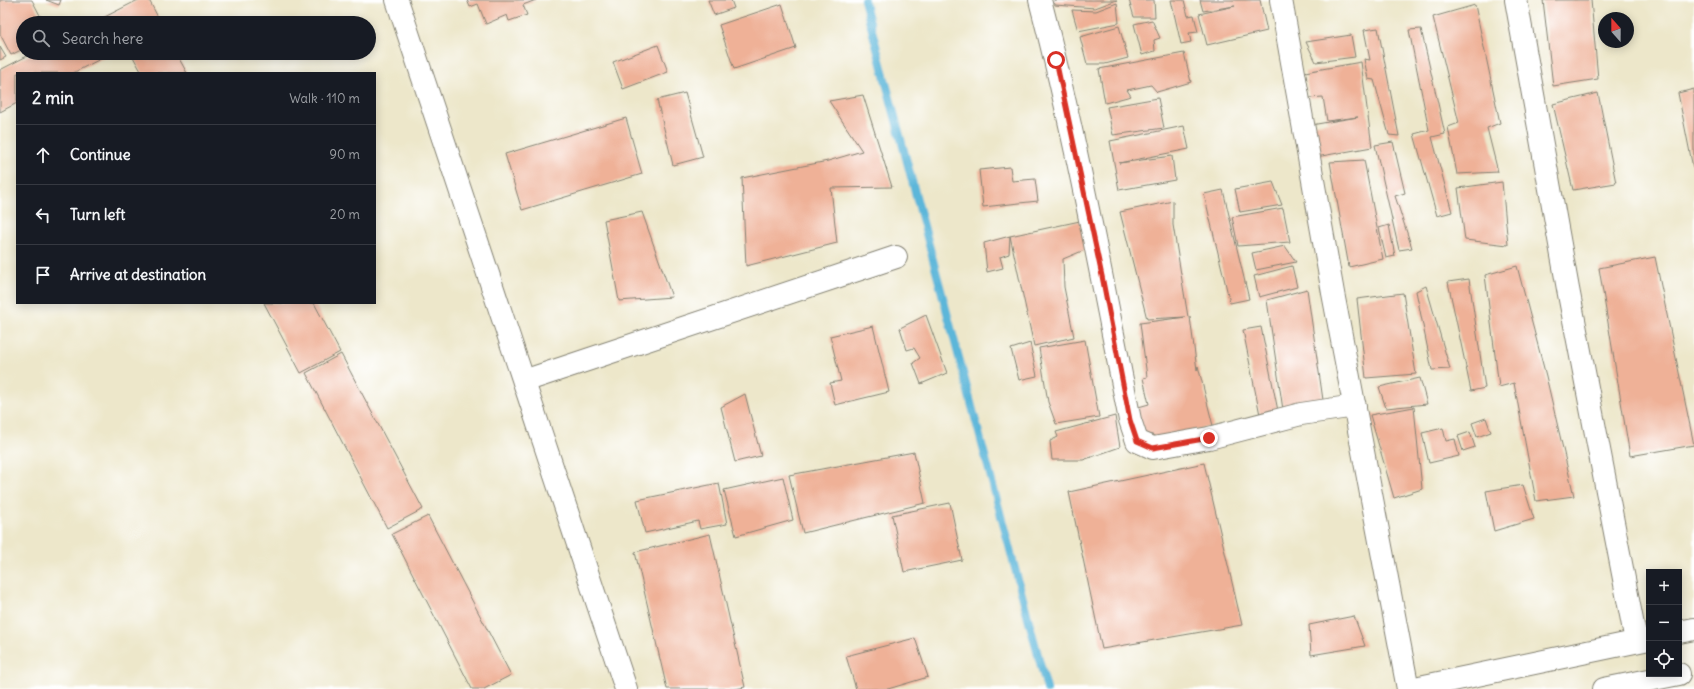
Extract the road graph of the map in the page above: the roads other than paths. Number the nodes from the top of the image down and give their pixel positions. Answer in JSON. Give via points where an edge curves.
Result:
{"nodes":[{"id":1,"x":397,"y":0,"type":"edge"},
{"id":2,"x":1040,"y":0,"type":"edge"},
{"id":3,"x":1281,"y":0,"type":"edge"},
{"id":4,"x":1516,"y":0,"type":"edge"},
{"id":5,"x":896,"y":257,"type":"dead end"},
{"id":6,"x":524,"y":381,"type":"junction"},
{"id":7,"x":1355,"y":406,"type":"junction"},
{"id":8,"x":1694,"y":629,"type":"edge"},
{"id":9,"x":1682,"y":631,"type":"edge"},
{"id":10,"x":1642,"y":640,"type":"edge"},
{"id":11,"x":1694,"y":671,"type":"edge"},
{"id":12,"x":1682,"y":673,"type":"edge"},
{"id":13,"x":1664,"y":677,"type":"edge"},
{"id":14,"x":626,"y":689,"type":"edge"},
{"id":15,"x":1409,"y":689,"type":"edge"},
{"id":16,"x":1604,"y":689,"type":"edge"}],
"edges":[{"from":1,"to":6,"type":"street"},
{"from":2,"to":7,"type":"street","via":[[1056,60],[1130,420],[1137,441],[1153,448],[1160,447],[1209,438],[1301,414]]},
{"from":3,"to":7,"type":"street"},
{"from":4,"to":10,"type":"street","via":[[1568,289]]},
{"from":5,"to":6,"type":"street"},
{"from":6,"to":14,"type":"street"},
{"from":7,"to":15,"type":"street"},
{"from":8,"to":9,"type":"street"},
{"from":10,"to":15,"type":"street"},
{"from":11,"to":12,"type":"street"},
{"from":13,"to":16,"type":"street"}]}
